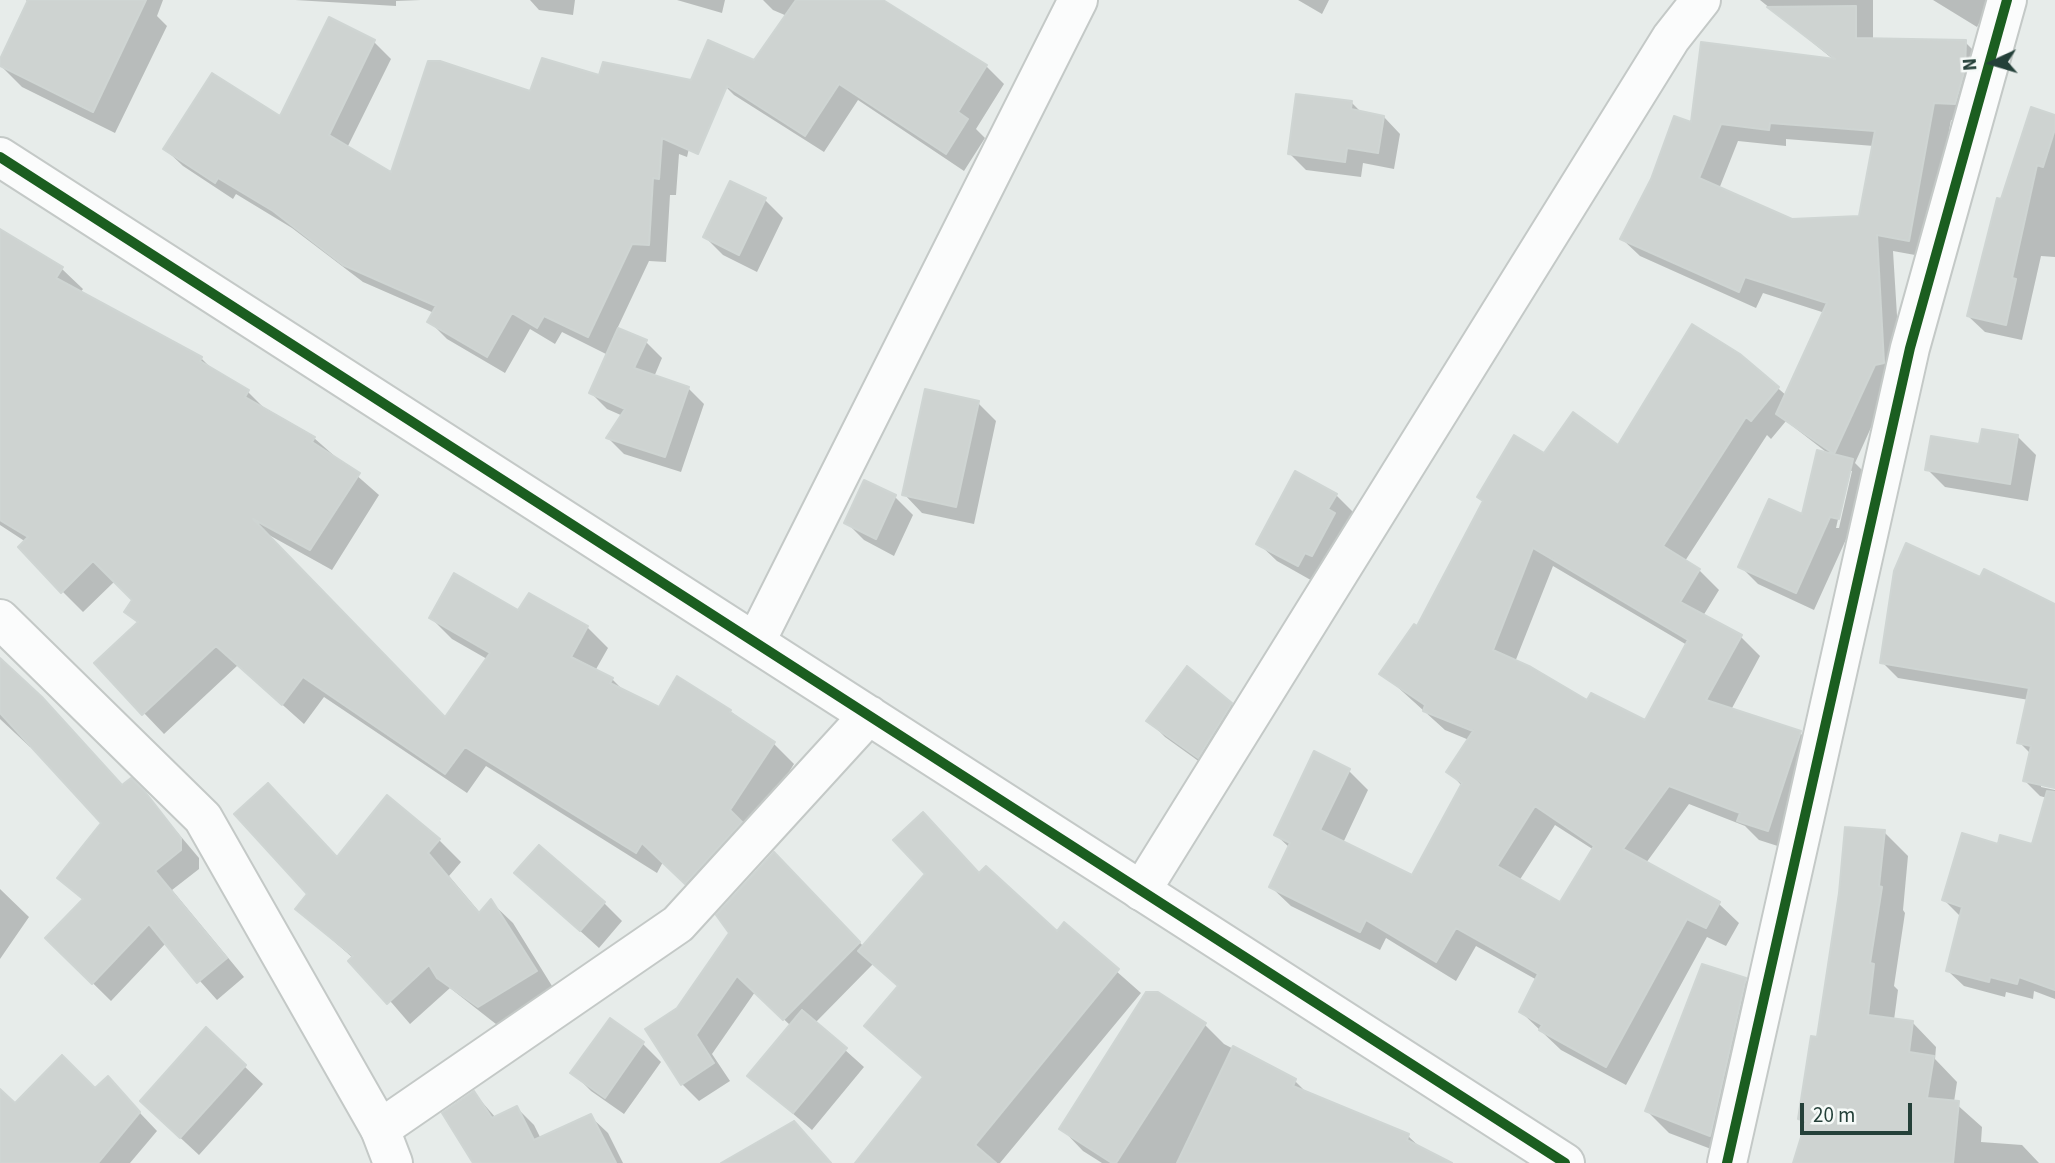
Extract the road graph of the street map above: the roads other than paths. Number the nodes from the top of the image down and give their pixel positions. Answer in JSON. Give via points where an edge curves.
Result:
{"nodes":[{"id":1,"x":1078,"y":0,"type":"edge"},
{"id":2,"x":1701,"y":0,"type":"edge"},
{"id":3,"x":2007,"y":0,"type":"edge"},
{"id":4,"x":0,"y":158,"type":"edge"},
{"id":5,"x":0,"y":619,"type":"edge"},
{"id":6,"x":756,"y":641,"type":"junction"},
{"id":7,"x":869,"y":715,"type":"junction"},
{"id":8,"x":1141,"y":891,"type":"junction"},
{"id":9,"x":386,"y":1146,"type":"edge"},
{"id":10,"x":1564,"y":1163,"type":"edge"},
{"id":11,"x":1727,"y":1163,"type":"edge"}],
"edges":[{"from":1,"to":6,"type":"street"},
{"from":2,"to":8,"type":"street","via":[[1671,38]]},
{"from":3,"to":11,"type":"street","via":[[1910,348]]},
{"from":4,"to":6,"type":"street"},
{"from":5,"to":9,"type":"street","via":[[203,818]]},
{"from":6,"to":7,"type":"street"},
{"from":7,"to":8,"type":"street"},
{"from":7,"to":9,"type":"street","via":[[678,923]]},
{"from":8,"to":10,"type":"street"}]}
